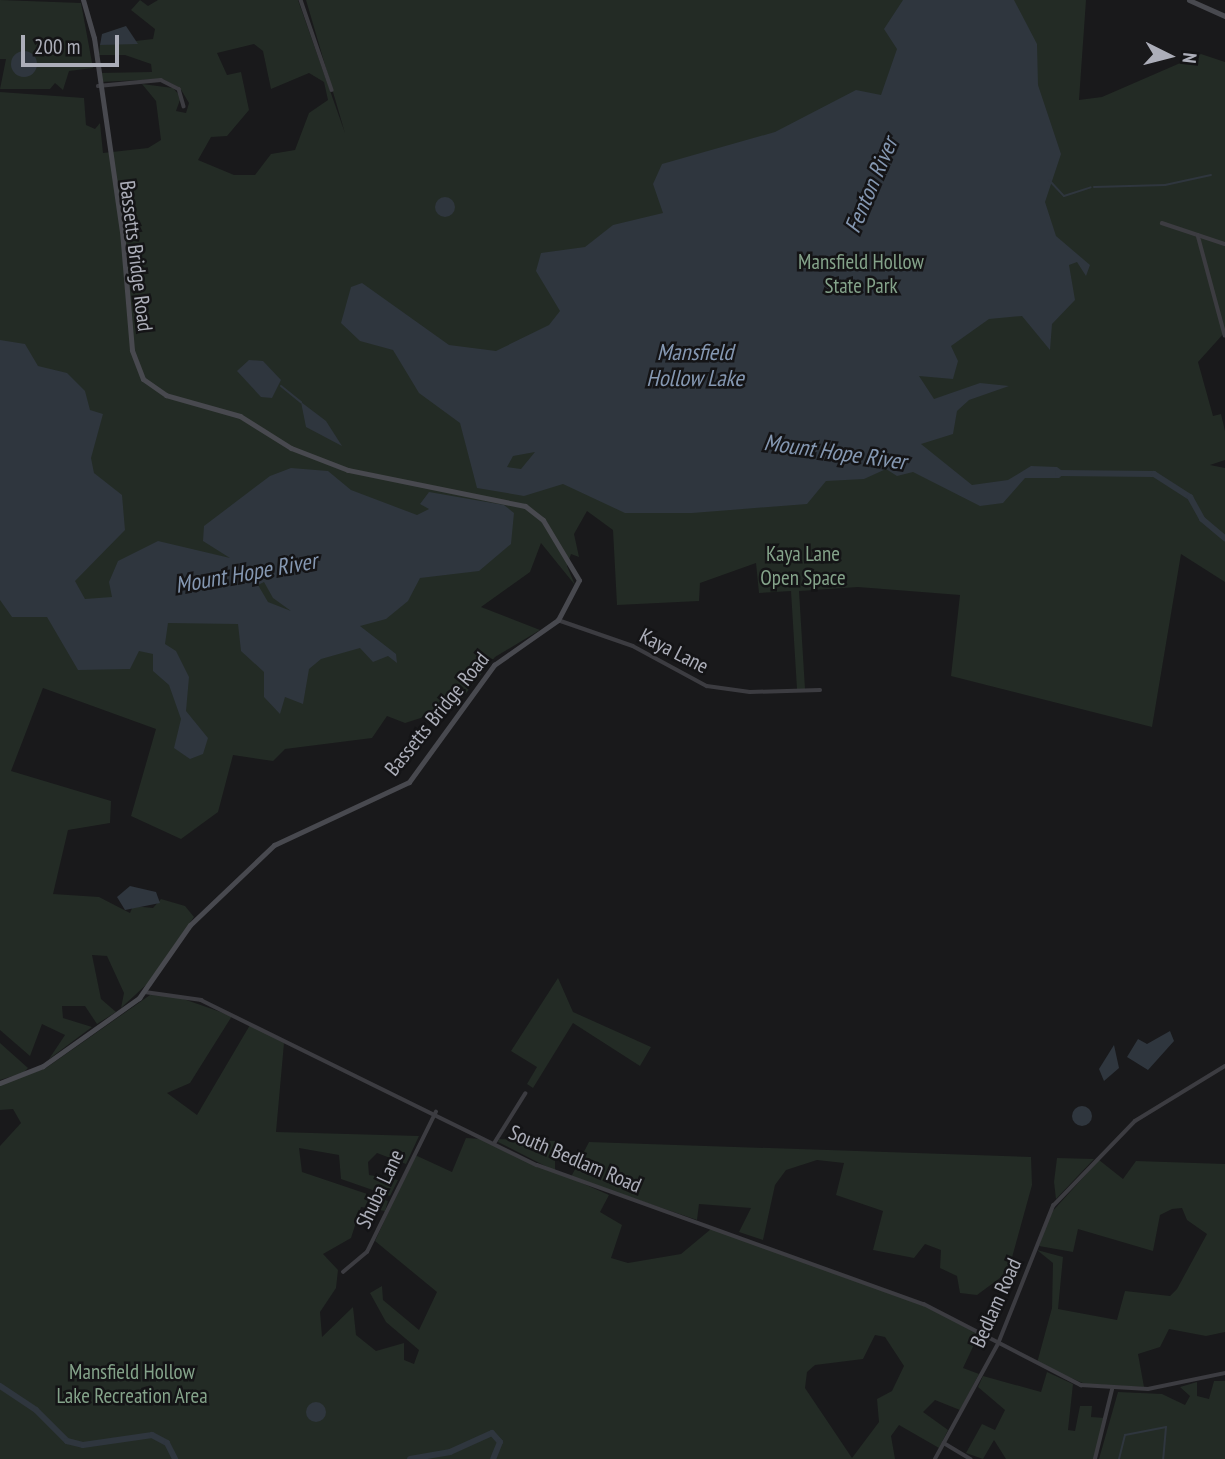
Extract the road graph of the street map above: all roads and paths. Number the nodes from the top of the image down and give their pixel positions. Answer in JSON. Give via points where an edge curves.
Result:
{"nodes":[{"id":1,"x":83,"y":0,"type":"edge"},
{"id":2,"x":301,"y":0,"type":"edge"},
{"id":3,"x":1189,"y":0,"type":"edge"},
{"id":4,"x":1225,"y":16,"type":"edge"},
{"id":5,"x":98,"y":86,"type":"junction"},
{"id":6,"x":331,"y":90,"type":"dead end"},
{"id":7,"x":184,"y":106,"type":"dead end"},
{"id":8,"x":1163,"y":223,"type":"dead end"},
{"id":9,"x":1198,"y":235,"type":"junction"},
{"id":10,"x":1225,"y":244,"type":"edge"},
{"id":11,"x":1225,"y":335,"type":"edge"},
{"id":12,"x":558,"y":620,"type":"junction"},
{"id":13,"x":820,"y":690,"type":"dead end"},
{"id":14,"x":145,"y":992,"type":"junction"},
{"id":15,"x":1225,"y":1066,"type":"edge"},
{"id":16,"x":0,"y":1083,"type":"edge"},
{"id":17,"x":525,"y":1094,"type":"dead end"},
{"id":18,"x":436,"y":1112,"type":"junction"},
{"id":19,"x":495,"y":1142,"type":"junction"},
{"id":20,"x":343,"y":1272,"type":"dead end"},
{"id":21,"x":998,"y":1343,"type":"junction"},
{"id":22,"x":1225,"y":1373,"type":"edge"},
{"id":23,"x":1112,"y":1390,"type":"junction"},
{"id":24,"x":944,"y":1443,"type":"junction"},
{"id":25,"x":935,"y":1459,"type":"edge"},
{"id":26,"x":971,"y":1459,"type":"edge"},
{"id":27,"x":1095,"y":1459,"type":"edge"}],
"edges":[{"from":1,"to":5,"type":"street","name":"Bassetts Bridge Road"},
{"from":2,"to":6,"type":"street"},
{"from":3,"to":4,"type":"street"},
{"from":5,"to":7,"type":"street","via":[[161,80],[179,89]]},
{"from":5,"to":12,"type":"street","name":"Bassetts Bridge Road","via":[[124,247],[132,351],[143,379],[166,395],[240,416],[327,462],[522,504],[543,520],[576,572],[577,590]]},
{"from":8,"to":9,"type":"street"},
{"from":9,"to":10,"type":"street"},
{"from":9,"to":11,"type":"street"},
{"from":12,"to":13,"type":"street","name":"Kaya Lane","via":[[633,646],[707,686],[750,692]]},
{"from":12,"to":14,"type":"street","name":"Bassetts Bridge Road","via":[[494,665],[409,782],[285,838],[258,857],[190,925]]},
{"from":14,"to":16,"type":"street","name":"Bassetts Bridge Road","via":[[43,1066]]},
{"from":14,"to":18,"type":"street","name":"South Bedlam Road","via":[[201,1000]]},
{"from":15,"to":21,"type":"street","name":"Bedlam Road","via":[[1135,1121],[1091,1165],[1044,1223]]},
{"from":17,"to":19,"type":"street"},
{"from":18,"to":19,"type":"street","name":"South Bedlam Road"},
{"from":18,"to":20,"type":"street","name":"Shuba Lane","via":[[367,1252]]},
{"from":19,"to":21,"type":"street","name":"South Bedlam Road","via":[[562,1175],[924,1304]]},
{"from":21,"to":23,"type":"street","name":"South Bedlam Road","via":[[1061,1377]]},
{"from":21,"to":24,"type":"street","name":"Bedlam Road"},
{"from":22,"to":23,"type":"street","name":"South Bedlam Road","via":[[1175,1386]]},
{"from":23,"to":27,"type":"street"},
{"from":24,"to":25,"type":"street","name":"Bedlam Road"},
{"from":24,"to":26,"type":"street"}]}
